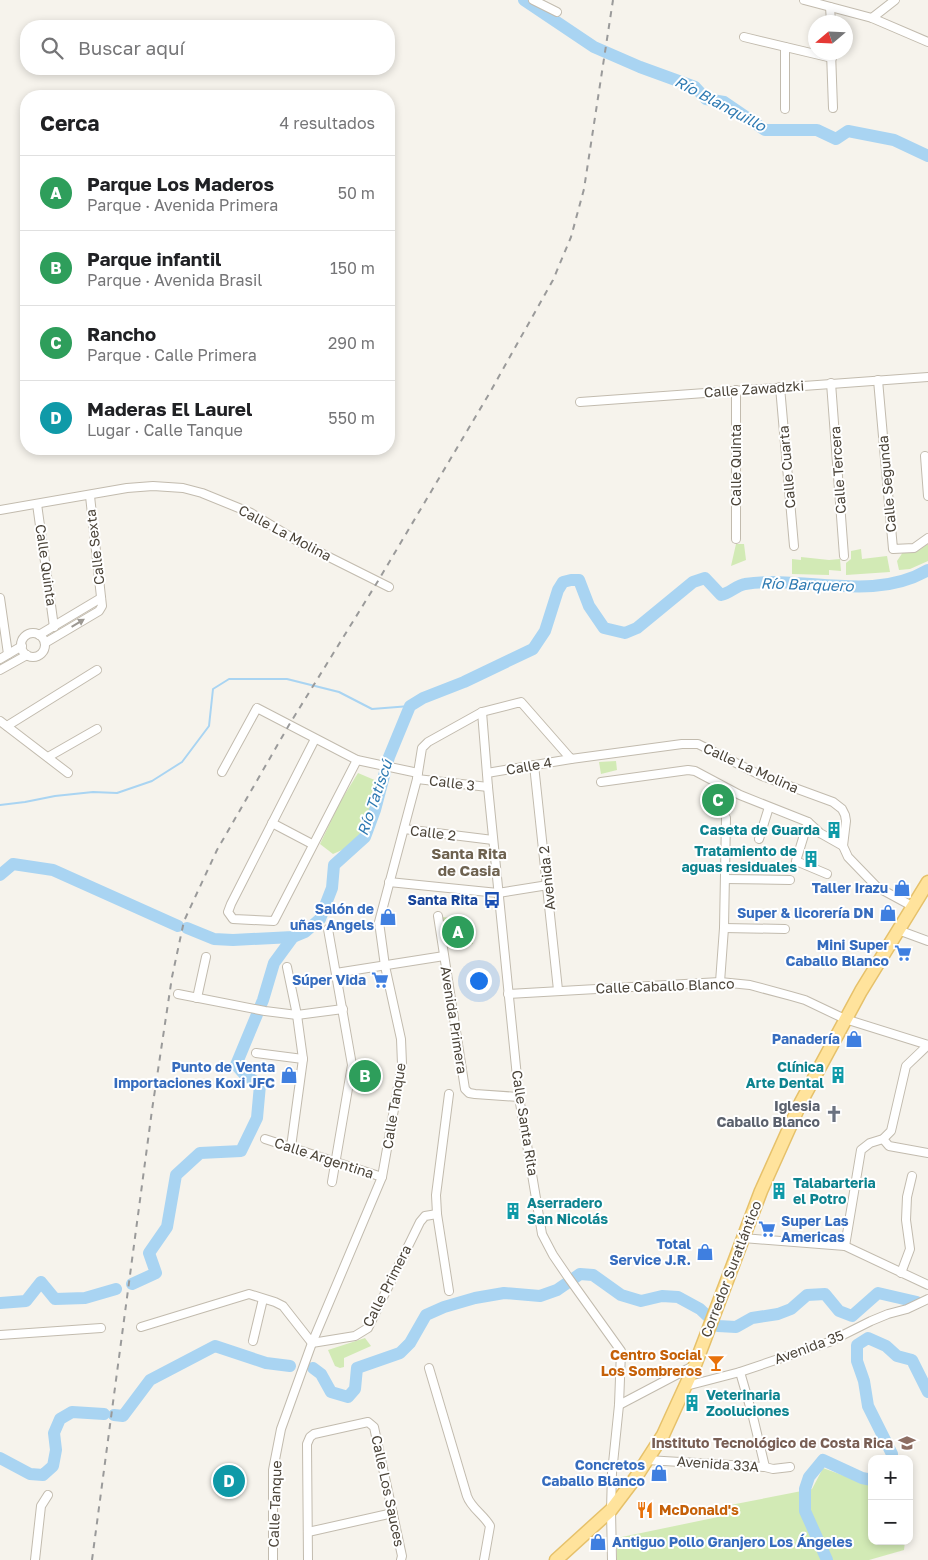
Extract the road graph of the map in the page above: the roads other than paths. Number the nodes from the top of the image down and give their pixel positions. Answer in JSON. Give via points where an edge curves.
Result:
{"nodes":[{"id":1,"x":533,"y":0,"type":"edge"},
{"id":2,"x":804,"y":0,"type":"edge"},
{"id":3,"x":895,"y":0,"type":"edge"},
{"id":4,"x":830,"y":7,"type":"junction"},
{"id":5,"x":557,"y":12,"type":"dead end"},
{"id":6,"x":831,"y":15,"type":"edge"},
{"id":7,"x":872,"y":18,"type":"junction"},
{"id":8,"x":744,"y":37,"type":"dead end"},
{"id":9,"x":927,"y":40,"type":"edge"},
{"id":10,"x":785,"y":47,"type":"junction"},
{"id":11,"x":808,"y":51,"type":"edge"},
{"id":12,"x":831,"y":60,"type":"edge"},
{"id":13,"x":785,"y":108,"type":"dead end"},
{"id":14,"x":833,"y":108,"type":"dead end"},
{"id":15,"x":928,"y":377,"type":"edge"},
{"id":16,"x":878,"y":380,"type":"junction"},
{"id":17,"x":831,"y":384,"type":"junction"},
{"id":18,"x":780,"y":387,"type":"junction"},
{"id":19,"x":736,"y":390,"type":"junction"},
{"id":20,"x":580,"y":402,"type":"dead end"},
{"id":21,"x":925,"y":456,"type":"dead end"},
{"id":22,"x":90,"y":496,"type":"junction"},
{"id":23,"x":928,"y":496,"type":"edge"},
{"id":24,"x":38,"y":504,"type":"junction"},
{"id":25,"x":0,"y":510,"type":"edge"},
{"id":26,"x":928,"y":538,"type":"edge"},
{"id":27,"x":736,"y":539,"type":"dead end"},
{"id":28,"x":794,"y":546,"type":"dead end"},
{"id":29,"x":844,"y":556,"type":"dead end"},
{"id":30,"x":389,"y":586,"type":"dead end"},
{"id":31,"x":0,"y":598,"type":"edge"},
{"id":32,"x":101,"y":598,"type":"junction"},
{"id":33,"x":54,"y":627,"type":"junction"},
{"id":34,"x":40,"y":635,"type":"junction"},
{"id":35,"x":45,"y":643,"type":"junction"},
{"id":36,"x":22,"y":646,"type":"junction"},
{"id":37,"x":8,"y":654,"type":"junction"},
{"id":38,"x":27,"y":655,"type":"junction"},
{"id":39,"x":0,"y":659,"type":"edge"},
{"id":40,"x":0,"y":670,"type":"edge"},
{"id":41,"x":97,"y":670,"type":"dead end"},
{"id":42,"x":482,"y":712,"type":"junction"},
{"id":43,"x":0,"y":721,"type":"edge"},
{"id":44,"x":7,"y":726,"type":"junction"},
{"id":45,"x":98,"y":729,"type":"dead end"},
{"id":46,"x":315,"y":739,"type":"junction"},
{"id":47,"x":48,"y":757,"type":"junction"},
{"id":48,"x":571,"y":759,"type":"junction"},
{"id":49,"x":357,"y":760,"type":"junction"},
{"id":50,"x":534,"y":765,"type":"junction"},
{"id":51,"x":226,"y":769,"type":"dead end"},
{"id":52,"x":68,"y":773,"type":"dead end"},
{"id":53,"x":487,"y":773,"type":"junction"},
{"id":54,"x":418,"y":776,"type":"junction"},
{"id":55,"x":601,"y":782,"type":"dead end"},
{"id":56,"x":488,"y":787,"type":"junction"},
{"id":57,"x":769,"y":806,"type":"junction"},
{"id":58,"x":726,"y":818,"type":"dead end"},
{"id":59,"x":808,"y":822,"type":"junction"},
{"id":60,"x":272,"y":823,"type":"junction"},
{"id":61,"x":404,"y":829,"type":"junction"},
{"id":62,"x":758,"y":838,"type":"dead end"},
{"id":63,"x":493,"y":840,"type":"junction"},
{"id":64,"x":312,"y":844,"type":"junction"},
{"id":65,"x":843,"y":846,"type":"junction"},
{"id":66,"x":827,"y":874,"type":"dead end"},
{"id":67,"x":725,"y":879,"type":"junction"},
{"id":68,"x":790,"y":880,"type":"dead end"},
{"id":69,"x":389,"y":882,"type":"junction"},
{"id":70,"x":928,"y":882,"type":"edge"},
{"id":71,"x":548,"y":885,"type":"junction"},
{"id":72,"x":498,"y":892,"type":"junction"},
{"id":73,"x":912,"y":906,"type":"junction"},
{"id":74,"x":438,"y":916,"type":"dead end"},
{"id":75,"x":724,"y":928,"type":"junction"},
{"id":76,"x":328,"y":929,"type":"dead end"},
{"id":77,"x":784,"y":929,"type":"dead end"},
{"id":78,"x":898,"y":930,"type":"junction"},
{"id":79,"x":928,"y":941,"type":"edge"},
{"id":80,"x":444,"y":956,"type":"junction"},
{"id":81,"x":206,"y":957,"type":"dead end"},
{"id":82,"x":385,"y":966,"type":"junction"},
{"id":83,"x":286,"y":967,"type":"dead end"},
{"id":84,"x":336,"y":973,"type":"junction"},
{"id":85,"x":720,"y":982,"type":"junction"},
{"id":86,"x":558,"y":990,"type":"junction"},
{"id":87,"x":178,"y":994,"type":"dead end"},
{"id":88,"x":508,"y":994,"type":"junction"},
{"id":89,"x":197,"y":998,"type":"junction"},
{"id":90,"x":343,"y":1010,"type":"junction"},
{"id":91,"x":297,"y":1015,"type":"junction"},
{"id":92,"x":845,"y":1019,"type":"junction"},
{"id":93,"x":928,"y":1045,"type":"edge"},
{"id":94,"x":256,"y":1053,"type":"dead end"},
{"id":95,"x":303,"y":1059,"type":"junction"},
{"id":96,"x":449,"y":1094,"type":"dead end"},
{"id":97,"x":518,"y":1097,"type":"junction"},
{"id":98,"x":265,"y":1139,"type":"dead end"},
{"id":99,"x":882,"y":1139,"type":"junction"},
{"id":100,"x":291,"y":1147,"type":"junction"},
{"id":101,"x":928,"y":1153,"type":"edge"},
{"id":102,"x":336,"y":1162,"type":"junction"},
{"id":103,"x":912,"y":1176,"type":"dead end"},
{"id":104,"x":382,"y":1177,"type":"junction"},
{"id":105,"x":332,"y":1182,"type":"dead end"},
{"id":106,"x":437,"y":1214,"type":"junction"},
{"id":107,"x":743,"y":1238,"type":"junction"},
{"id":108,"x":844,"y":1246,"type":"junction"},
{"id":109,"x":901,"y":1272,"type":"junction"},
{"id":110,"x":928,"y":1285,"type":"edge"},
{"id":111,"x":449,"y":1292,"type":"dead end"},
{"id":112,"x":264,"y":1298,"type":"junction"},
{"id":113,"x":928,"y":1299,"type":"edge"},
{"id":114,"x":141,"y":1327,"type":"dead end"},
{"id":115,"x":101,"y":1328,"type":"dead end"},
{"id":116,"x":0,"y":1335,"type":"edge"},
{"id":117,"x":253,"y":1341,"type":"dead end"},
{"id":118,"x":312,"y":1343,"type":"junction"},
{"id":119,"x":695,"y":1365,"type":"junction"},
{"id":120,"x":429,"y":1368,"type":"dead end"},
{"id":121,"x":740,"y":1372,"type":"junction"},
{"id":122,"x":686,"y":1386,"type":"junction"},
{"id":123,"x":619,"y":1405,"type":"junction"},
{"id":124,"x":646,"y":1460,"type":"junction"},
{"id":125,"x":790,"y":1467,"type":"dead end"},
{"id":126,"x":765,"y":1468,"type":"junction"},
{"id":127,"x":48,"y":1496,"type":"dead end"},
{"id":128,"x":610,"y":1510,"type":"junction"},
{"id":129,"x":393,"y":1513,"type":"junction"},
{"id":130,"x":308,"y":1532,"type":"junction"},
{"id":131,"x":35,"y":1560,"type":"edge"},
{"id":132,"x":273,"y":1560,"type":"edge"},
{"id":133,"x":308,"y":1560,"type":"edge"},
{"id":134,"x":401,"y":1560,"type":"edge"},
{"id":135,"x":484,"y":1560,"type":"edge"},
{"id":136,"x":556,"y":1560,"type":"edge"},
{"id":137,"x":612,"y":1560,"type":"edge"}],
"edges":[{"from":1,"to":5,"type":"street"},
{"from":2,"to":4,"type":"street"},
{"from":3,"to":7,"type":"street"},
{"from":4,"to":6,"type":"street"},
{"from":4,"to":7,"type":"street"},
{"from":7,"to":9,"type":"street"},
{"from":8,"to":10,"type":"street"},
{"from":10,"to":11,"type":"street"},
{"from":10,"to":13,"type":"street"},
{"from":12,"to":14,"type":"street"},
{"from":15,"to":16,"type":"street","name":"Calle Zawadzki"},
{"from":16,"to":17,"type":"street","name":"Calle Zawadzki"},
{"from":16,"to":26,"type":"street","name":"Calle Segunda","via":[[893,549],[914,548]]},
{"from":17,"to":18,"type":"street","name":"Calle Zawadzki"},
{"from":17,"to":29,"type":"street","name":"Calle Tercera"},
{"from":18,"to":19,"type":"street","name":"Calle Zawadzki"},
{"from":18,"to":28,"type":"street","name":"Calle Cuarta"},
{"from":19,"to":20,"type":"street","name":"Calle Zawadzki"},
{"from":19,"to":27,"type":"street","name":"Calle Quinta"},
{"from":21,"to":23,"type":"street"},
{"from":22,"to":24,"type":"street","name":"Calle La Molina"},
{"from":22,"to":30,"type":"street","name":"Calle La Molina","via":[[153,486],[202,493],[251,513],[299,542]]},
{"from":22,"to":32,"type":"street","name":"Calle Sexta"},
{"from":24,"to":25,"type":"street","name":"Calle La Molina"},
{"from":24,"to":33,"type":"street","name":"Calle Quinta"},
{"from":31,"to":37,"type":"street"},
{"from":32,"to":33,"type":"street"},
{"from":35,"to":32,"type":"street","one_way":true,"via":[[98,611],[102,606]]},
{"from":33,"to":34,"type":"street"},
{"from":34,"to":35,"type":"street"},
{"from":34,"to":36,"type":"street","via":[[27,635]]},
{"from":35,"to":38,"type":"street","via":[[44,651],[38,656]]},
{"from":36,"to":37,"type":"street"},
{"from":36,"to":38,"type":"street"},
{"from":37,"to":39,"type":"street"},
{"from":38,"to":40,"type":"street"},
{"from":41,"to":44,"type":"street"},
{"from":42,"to":48,"type":"street","name":"Calle Tanque","via":[[521,702]]},
{"from":42,"to":53,"type":"street","name":"Calle Santa Rita"},
{"from":42,"to":54,"type":"street","name":"Calle Tanque","via":[[422,748]]},
{"from":43,"to":44,"type":"street"},
{"from":44,"to":47,"type":"street"},
{"from":45,"to":47,"type":"street"},
{"from":46,"to":49,"type":"street","name":"Calle 3"},
{"from":46,"to":51,"type":"street","name":"Calle 3","via":[[258,705]]},
{"from":46,"to":60,"type":"street"},
{"from":47,"to":52,"type":"street"},
{"from":48,"to":50,"type":"street","name":"Calle 4"},
{"from":48,"to":65,"type":"street","name":"Calle La Molina","via":[[698,744],[762,776],[839,806],[846,821]]},
{"from":49,"to":54,"type":"street","name":"Calle 3"},
{"from":49,"to":64,"type":"street"},
{"from":50,"to":53,"type":"street","name":"Calle 4"},
{"from":50,"to":71,"type":"street","name":"Avenida 2"},
{"from":53,"to":56,"type":"street","name":"Calle Santa Rita"},
{"from":54,"to":56,"type":"street","name":"Calle 3"},
{"from":54,"to":61,"type":"street","name":"Calle Tanque"},
{"from":55,"to":57,"type":"street","via":[[695,771]]},
{"from":56,"to":63,"type":"street","name":"Calle Santa Rita"},
{"from":57,"to":59,"type":"street"},
{"from":57,"to":62,"type":"street"},
{"from":58,"to":67,"type":"street"},
{"from":59,"to":65,"type":"street"},
{"from":59,"to":66,"type":"street","via":[[796,861]]},
{"from":60,"to":64,"type":"street"},
{"from":60,"to":64,"type":"street","via":[[229,909],[233,918],[274,921]]},
{"from":61,"to":63,"type":"street","name":"Calle 2"},
{"from":61,"to":69,"type":"street","name":"Calle Tanque"},
{"from":63,"to":72,"type":"street","name":"Calle Santa Rita"},
{"from":65,"to":73,"type":"street","via":[[872,882]]},
{"from":67,"to":68,"type":"street"},
{"from":67,"to":75,"type":"street"},
{"from":69,"to":72,"type":"street"},
{"from":69,"to":82,"type":"street","name":"Calle Tanque","via":[[379,922]]},
{"from":70,"to":73,"type":"main road","name":"Corredor Suratlántico"},
{"from":71,"to":72,"type":"street"},
{"from":71,"to":86,"type":"street","name":"Avenida 2"},
{"from":72,"to":88,"type":"street","name":"Calle Santa Rita"},
{"from":73,"to":78,"type":"main road","name":"Corredor Suratlántico"},
{"from":74,"to":80,"type":"street","name":"Avenida Primera"},
{"from":75,"to":77,"type":"street"},
{"from":75,"to":85,"type":"street"},
{"from":76,"to":84,"type":"street"},
{"from":78,"to":79,"type":"street"},
{"from":78,"to":92,"type":"main road","name":"Corredor Suratlántico"},
{"from":80,"to":82,"type":"street"},
{"from":80,"to":97,"type":"street","name":"Avenida Primera","via":[[465,1089],[469,1093]]},
{"from":81,"to":89,"type":"street"},
{"from":82,"to":84,"type":"street"},
{"from":82,"to":104,"type":"street","name":"Calle Tanque","via":[[401,1039],[402,1064]]},
{"from":83,"to":91,"type":"street"},
{"from":84,"to":90,"type":"street"},
{"from":85,"to":86,"type":"street","name":"Calle Caballo Blanco"},
{"from":85,"to":92,"type":"street","name":"Calle Caballo Blanco","via":[[750,985],[805,1000]]},
{"from":86,"to":88,"type":"street","name":"Calle Caballo Blanco"},
{"from":87,"to":89,"type":"street"},
{"from":88,"to":97,"type":"street","name":"Calle Santa Rita"},
{"from":89,"to":91,"type":"street"},
{"from":90,"to":91,"type":"street"},
{"from":90,"to":102,"type":"street","via":[[352,1064]]},
{"from":91,"to":95,"type":"street"},
{"from":92,"to":93,"type":"street","name":"Calle Caballo Blanco"},
{"from":92,"to":107,"type":"main road","name":"Corredor Suratlántico","via":[[798,1110]]},
{"from":93,"to":99,"type":"street","via":[[906,1066],[891,1131]]},
{"from":94,"to":95,"type":"street"},
{"from":95,"to":100,"type":"street"},
{"from":96,"to":106,"type":"street","name":"Avenida Primera","via":[[436,1183]]},
{"from":97,"to":123,"type":"street","name":"Calle Santa Rita","via":[[542,1234],[568,1278],[621,1351]]},
{"from":98,"to":100,"type":"street","name":"Calle Argentina"},
{"from":99,"to":101,"type":"street","via":[[889,1146]]},
{"from":99,"to":108,"type":"street","via":[[861,1150]]},
{"from":100,"to":102,"type":"street","name":"Calle Argentina"},
{"from":102,"to":104,"type":"street","name":"Calle Argentina"},
{"from":102,"to":105,"type":"street"},
{"from":103,"to":109,"type":"street","via":[[906,1220],[910,1249]]},
{"from":104,"to":118,"type":"street","name":"Calle Tanque"},
{"from":106,"to":111,"type":"street","name":"Avenida Primera"},
{"from":106,"to":118,"type":"street","name":"Calle Primera","via":[[425,1216],[420,1222],[368,1328],[355,1336]]},
{"from":107,"to":108,"type":"street"},
{"from":107,"to":119,"type":"main road","name":"Corredor Suratlántico"},
{"from":108,"to":109,"type":"street"},
{"from":109,"to":110,"type":"street"},
{"from":112,"to":114,"type":"street","via":[[249,1294]]},
{"from":112,"to":117,"type":"street"},
{"from":112,"to":118,"type":"street","via":[[283,1306]]},
{"from":113,"to":121,"type":"street","name":"Avenida 35","via":[[871,1321],[829,1342]]},
{"from":115,"to":116,"type":"street"},
{"from":118,"to":132,"type":"street","name":"Calle Tanque","via":[[281,1429],[273,1470]]},
{"from":119,"to":122,"type":"main road","name":"Corredor Suratlántico"},
{"from":119,"to":123,"type":"street"},
{"from":120,"to":135,"type":"street","via":[[468,1501],[490,1526]]},
{"from":121,"to":122,"type":"street","name":"Avenida 35"},
{"from":121,"to":126,"type":"street"},
{"from":122,"to":124,"type":"main road","name":"Corredor Suratlántico","via":[[663,1435]]},
{"from":123,"to":128,"type":"street","name":"Calle Santa Rita"},
{"from":124,"to":126,"type":"street","name":"Avenida 33A"},
{"from":124,"to":128,"type":"main road","name":"Corredor Suratlántico"},
{"from":125,"to":126,"type":"street","name":"Avenida 33A"},
{"from":127,"to":131,"type":"street","via":[[41,1506]]},
{"from":128,"to":136,"type":"main road","name":"Corredor Suratlántico"},
{"from":128,"to":137,"type":"street","name":"Calle Santa Rita"},
{"from":129,"to":130,"type":"street"},
{"from":129,"to":130,"type":"street","name":"Calle Los Sauces","via":[[371,1424],[314,1434],[307,1444]]},
{"from":129,"to":134,"type":"street","name":"Calle Los Sauces"},
{"from":130,"to":133,"type":"street"}]}
